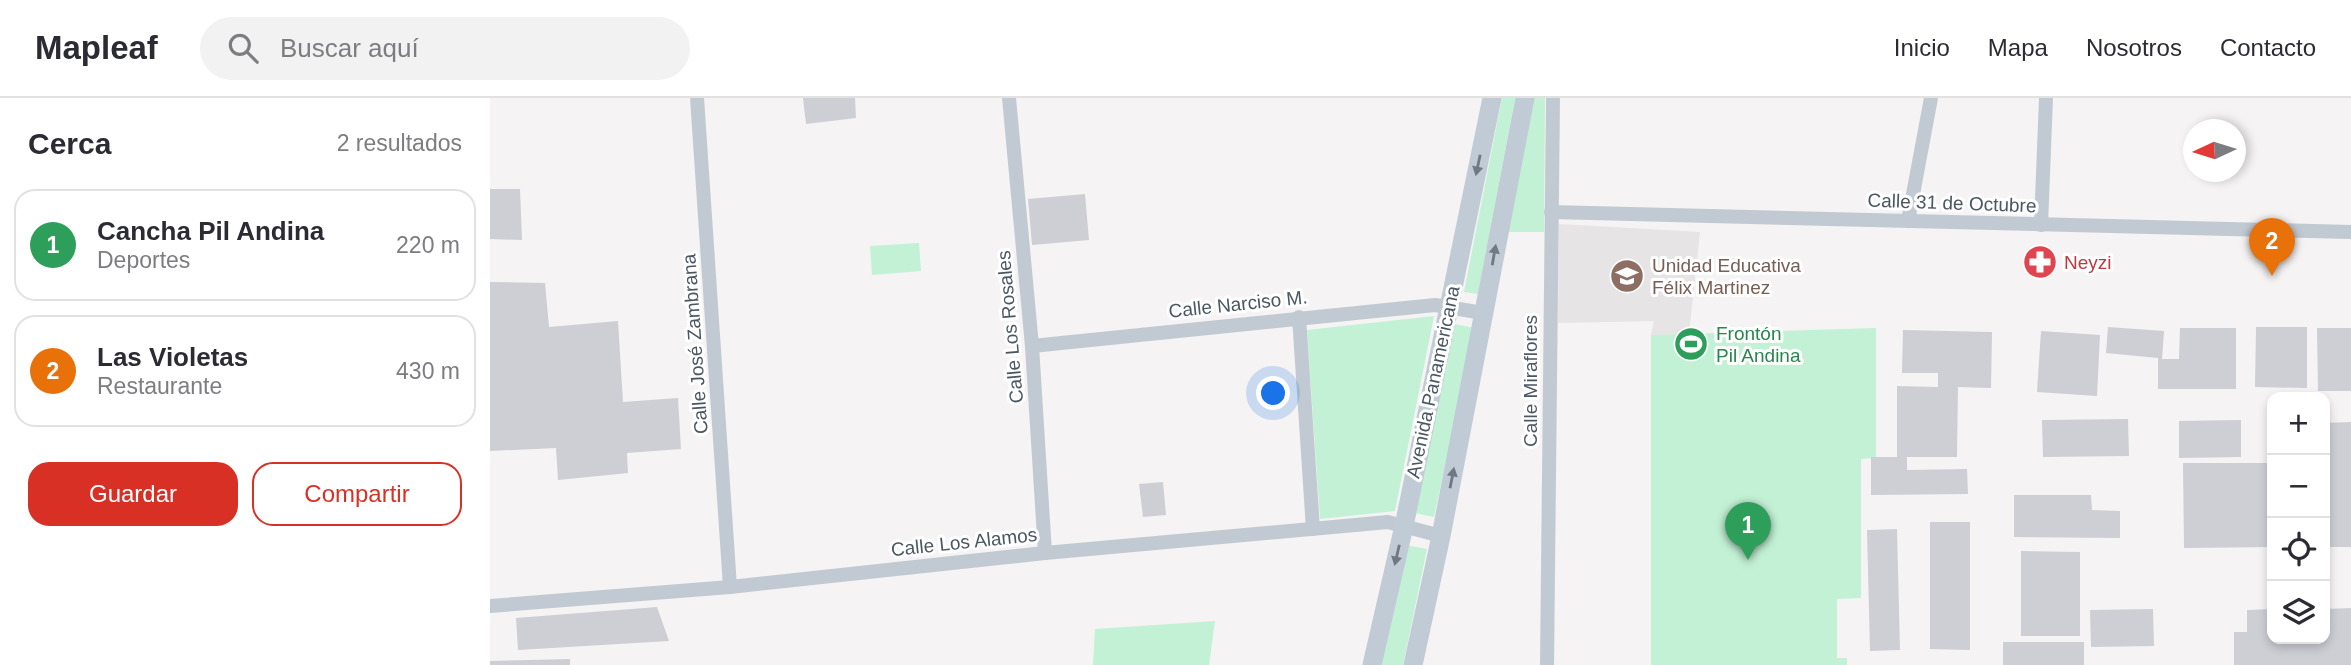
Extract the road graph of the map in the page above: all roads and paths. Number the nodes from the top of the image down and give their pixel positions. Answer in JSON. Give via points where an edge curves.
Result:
{"nodes":[{"id":1,"x":697,"y":98,"type":"edge"},
{"id":2,"x":1009,"y":98,"type":"edge"},
{"id":3,"x":1492,"y":98,"type":"edge"},
{"id":4,"x":1525,"y":98,"type":"edge"},
{"id":5,"x":1553,"y":98,"type":"edge"},
{"id":6,"x":1931,"y":98,"type":"edge"},
{"id":7,"x":2046,"y":98,"type":"edge"},
{"id":8,"x":1551,"y":212,"type":"junction"},
{"id":9,"x":1908,"y":221,"type":"junction"},
{"id":10,"x":2041,"y":225,"type":"junction"},
{"id":11,"x":2351,"y":232,"type":"edge"},
{"id":12,"x":1449,"y":306,"type":"junction"},
{"id":13,"x":1483,"y":313,"type":"junction"},
{"id":14,"x":1299,"y":317,"type":"junction"},
{"id":15,"x":1032,"y":346,"type":"junction"},
{"id":16,"x":1404,"y":526,"type":"junction"},
{"id":17,"x":1314,"y":529,"type":"junction"},
{"id":18,"x":1441,"y":536,"type":"junction"},
{"id":19,"x":1045,"y":553,"type":"junction"},
{"id":20,"x":730,"y":587,"type":"junction"},
{"id":21,"x":490,"y":606,"type":"edge"},
{"id":22,"x":1372,"y":665,"type":"edge"},
{"id":23,"x":1413,"y":665,"type":"edge"},
{"id":24,"x":1547,"y":665,"type":"edge"}],
"edges":[{"from":1,"to":20,"type":"street","name":"Calle José Zambrana"},
{"from":2,"to":15,"type":"street","name":"Calle Los Rosales"},
{"from":3,"to":12,"type":"main road","name":"Avenida Panamericana","one_way":true},
{"from":13,"to":4,"type":"main road","name":"Avenida Panamericana","one_way":true},
{"from":5,"to":8,"type":"street","name":"Calle Miraflores"},
{"from":6,"to":9,"type":"street"},
{"from":7,"to":10,"type":"street"},
{"from":8,"to":9,"type":"street","name":"Calle 31 de Octubre"},
{"from":8,"to":24,"type":"street","name":"Calle Miraflores"},
{"from":9,"to":10,"type":"street","name":"Calle 31 de Octubre"},
{"from":10,"to":11,"type":"street","name":"Calle 31 de Octubre"},
{"from":12,"to":13,"type":"street","name":"Calle Narciso M."},
{"from":12,"to":14,"type":"street","name":"Calle Narciso M."},
{"from":12,"to":16,"type":"main road","name":"Avenida Panamericana"},
{"from":18,"to":13,"type":"main road","name":"Avenida Panamericana","one_way":true},
{"from":14,"to":15,"type":"street","name":"Calle Narciso M."},
{"from":14,"to":17,"type":"street"},
{"from":15,"to":19,"type":"street","name":"Calle Los Rosales"},
{"from":16,"to":17,"type":"street","name":"Calle Los Alamos","via":[[1388,522]]},
{"from":16,"to":18,"type":"street","name":"Calle Los Alamos"},
{"from":16,"to":22,"type":"main road","name":"Avenida Panamericana","one_way":true},
{"from":17,"to":19,"type":"street","name":"Calle Los Alamos"},
{"from":18,"to":23,"type":"main road","name":"Avenida Panamericana"},
{"from":19,"to":20,"type":"street","name":"Calle Los Alamos"},
{"from":20,"to":21,"type":"street","name":"Calle Los Alamos"}]}
